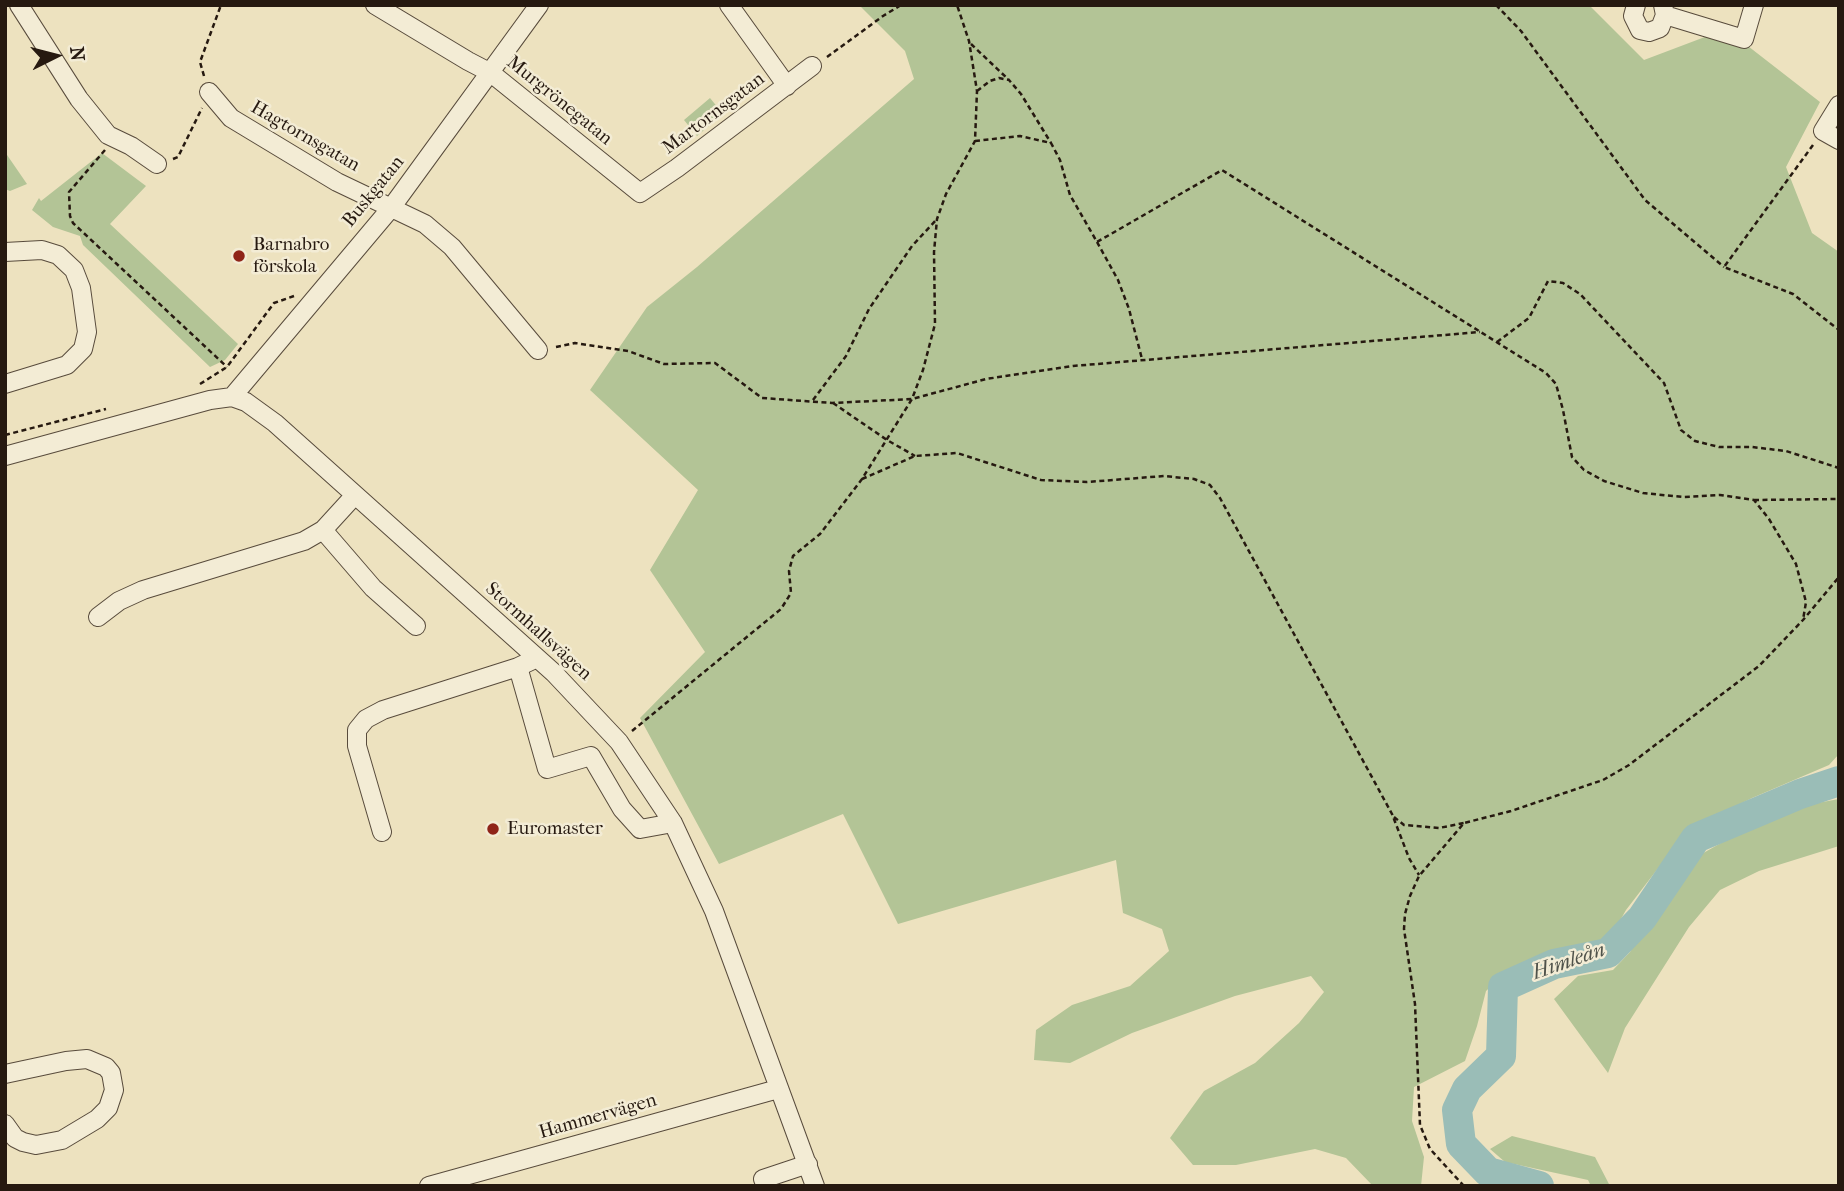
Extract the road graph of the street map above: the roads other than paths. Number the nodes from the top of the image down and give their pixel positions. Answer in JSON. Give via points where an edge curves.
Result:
{"nodes":[{"id":1,"x":19,"y":5,"type":"edge"},
{"id":2,"x":375,"y":5,"type":"edge"},
{"id":3,"x":539,"y":5,"type":"edge"},
{"id":4,"x":729,"y":5,"type":"edge"},
{"id":5,"x":1636,"y":5,"type":"edge"},
{"id":6,"x":1754,"y":5,"type":"edge"},
{"id":7,"x":1664,"y":10,"type":"edge"},
{"id":8,"x":812,"y":66,"type":"road end"},
{"id":9,"x":491,"y":73,"type":"junction"},
{"id":10,"x":787,"y":86,"type":"junction"},
{"id":11,"x":209,"y":92,"type":"dead end"},
{"id":12,"x":1839,"y":105,"type":"edge"},
{"id":13,"x":1831,"y":136,"type":"edge"},
{"id":14,"x":157,"y":164,"type":"dead end"},
{"id":15,"x":640,"y":193,"type":"joint"},
{"id":16,"x":391,"y":208,"type":"junction"},
{"id":17,"x":5,"y":252,"type":"edge"},
{"id":18,"x":538,"y":350,"type":"road end"},
{"id":19,"x":5,"y":384,"type":"edge"},
{"id":20,"x":232,"y":397,"type":"junction"},
{"id":21,"x":5,"y":456,"type":"edge"},
{"id":22,"x":355,"y":495,"type":"junction"},
{"id":23,"x":323,"y":530,"type":"junction"},
{"id":24,"x":98,"y":617,"type":"dead end"},
{"id":25,"x":416,"y":625,"type":"dead end"},
{"id":26,"x":537,"y":658,"type":"junction"},
{"id":27,"x":518,"y":667,"type":"junction"},
{"id":28,"x":673,"y":823,"type":"junction"},
{"id":29,"x":382,"y":832,"type":"dead end"},
{"id":30,"x":5,"y":1074,"type":"edge"},
{"id":31,"x":778,"y":1089,"type":"junction"},
{"id":32,"x":5,"y":1124,"type":"edge"},
{"id":33,"x":808,"y":1164,"type":"junction"},
{"id":34,"x":429,"y":1186,"type":"edge"},
{"id":35,"x":766,"y":1186,"type":"edge"},
{"id":36,"x":815,"y":1186,"type":"edge"}],
"edges":[{"from":1,"to":14,"type":"street","via":[[79,99],[108,135]]},
{"from":2,"to":9,"type":"street","name":"Murgrönegatan"},
{"from":3,"to":9,"type":"street","name":"Buskgatan"},
{"from":4,"to":10,"type":"street"},
{"from":5,"to":7,"type":"street","via":[[1633,16],[1640,30],[1649,32],[1660,28]]},
{"from":6,"to":7,"type":"street","via":[[1744,39]]},
{"from":8,"to":10,"type":"street","name":"Martornsgatan"},
{"from":9,"to":15,"type":"street","name":"Murgrönegatan"},
{"from":9,"to":16,"type":"street","name":"Buskgatan"},
{"from":10,"to":15,"type":"street","name":"Martornsgatan"},
{"from":11,"to":16,"type":"street","name":"Hagtornsgatan","via":[[231,118]]},
{"from":12,"to":13,"type":"street"},
{"from":16,"to":18,"type":"street","name":"Hagtornsgatan","via":[[425,224],[452,247]]},
{"from":16,"to":20,"type":"street","name":"Buskgatan"},
{"from":17,"to":19,"type":"street","via":[[42,250],[58,255],[74,270],[87,332],[83,349],[68,365]]},
{"from":20,"to":21,"type":"street"},
{"from":20,"to":22,"type":"street","name":"Stormhallsvägen","via":[[275,423]]},
{"from":22,"to":23,"type":"street"},
{"from":22,"to":26,"type":"street","name":"Stormhallsvägen"},
{"from":23,"to":24,"type":"street","via":[[304,541],[144,590]]},
{"from":23,"to":25,"type":"street","via":[[373,588]]},
{"from":26,"to":27,"type":"street"},
{"from":26,"to":28,"type":"street","name":"Stormhallsvägen","via":[[619,742]]},
{"from":27,"to":28,"type":"street","via":[[547,769],[591,756],[622,809],[640,829]]},
{"from":27,"to":29,"type":"street","via":[[366,719],[357,730],[357,746]]},
{"from":28,"to":31,"type":"street","name":"Stormhallsvägen","via":[[714,911]]},
{"from":30,"to":32,"type":"street","via":[[87,1059],[106,1067],[114,1090],[108,1108],[97,1119],[62,1140],[36,1145],[23,1142]]},
{"from":31,"to":33,"type":"street","name":"Stormhallsvägen"},
{"from":31,"to":34,"type":"street","name":"Hammervägen"},
{"from":33,"to":35,"type":"street","via":[[763,1179]]},
{"from":33,"to":36,"type":"street","name":"Stormhallsvägen"}]}
